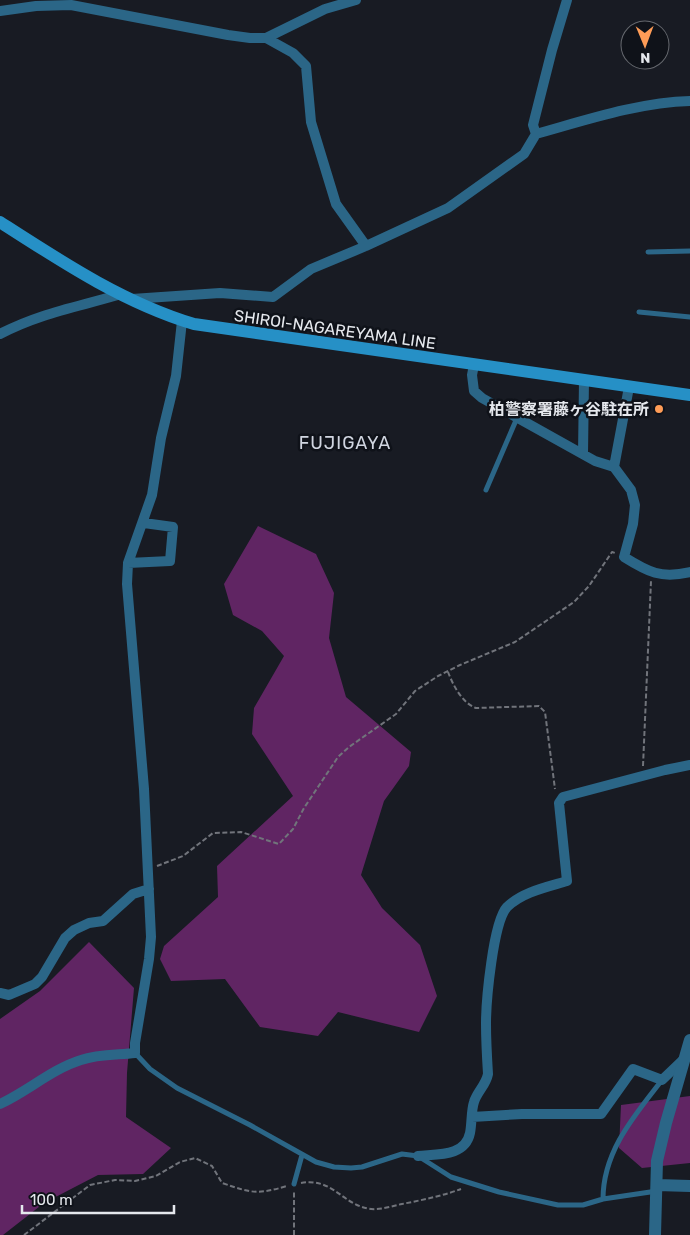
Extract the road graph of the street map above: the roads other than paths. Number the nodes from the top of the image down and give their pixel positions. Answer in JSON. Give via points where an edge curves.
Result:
{"nodes":[{"id":1,"x":356,"y":0,"type":"edge"},
{"id":2,"x":567,"y":0,"type":"edge"},
{"id":3,"x":0,"y":12,"type":"edge"},
{"id":4,"x":266,"y":38,"type":"junction"},
{"id":5,"x":690,"y":101,"type":"edge"},
{"id":6,"x":536,"y":134,"type":"junction"},
{"id":7,"x":0,"y":222,"type":"edge"},
{"id":8,"x":366,"y":246,"type":"junction"},
{"id":9,"x":690,"y":251,"type":"edge"},
{"id":10,"x":648,"y":252,"type":"dead end"},
{"id":11,"x":126,"y":297,"type":"junction"},
{"id":12,"x":638,"y":312,"type":"dead end"},
{"id":13,"x":690,"y":317,"type":"edge"},
{"id":14,"x":182,"y":321,"type":"junction"},
{"id":15,"x":0,"y":334,"type":"edge"},
{"id":16,"x":474,"y":366,"type":"junction"},
{"id":17,"x":584,"y":380,"type":"junction"},
{"id":18,"x":629,"y":387,"type":"junction"},
{"id":19,"x":690,"y":396,"type":"edge"},
{"id":20,"x":516,"y":418,"type":"junction"},
{"id":21,"x":583,"y":454,"type":"junction"},
{"id":22,"x":614,"y":467,"type":"junction"},
{"id":23,"x":486,"y":490,"type":"dead end"},
{"id":24,"x":144,"y":523,"type":"junction"},
{"id":25,"x":128,"y":563,"type":"junction"},
{"id":26,"x":690,"y":572,"type":"edge"},
{"id":27,"x":690,"y":765,"type":"edge"},
{"id":28,"x":149,"y":889,"type":"junction"},
{"id":29,"x":0,"y":993,"type":"edge"},
{"id":30,"x":690,"y":1040,"type":"edge"},
{"id":31,"x":135,"y":1054,"type":"junction"},
{"id":32,"x":685,"y":1057,"type":"junction"},
{"id":33,"x":662,"y":1080,"type":"junction"},
{"id":34,"x":0,"y":1104,"type":"edge"},
{"id":35,"x":472,"y":1117,"type":"junction"},
{"id":36,"x":302,"y":1155,"type":"junction"},
{"id":37,"x":418,"y":1156,"type":"junction"},
{"id":38,"x":294,"y":1184,"type":"road end"},
{"id":39,"x":690,"y":1186,"type":"edge"},
{"id":40,"x":657,"y":1188,"type":"junction"},
{"id":41,"x":603,"y":1199,"type":"junction"},
{"id":42,"x":656,"y":1235,"type":"edge"}],
"edges":[{"from":1,"to":4,"type":"street","via":[[325,9]]},
{"from":2,"to":6,"type":"street","via":[[533,126]]},
{"from":3,"to":4,"type":"street","via":[[71,5],[228,35]]},
{"from":4,"to":8,"type":"street","via":[[293,53],[306,66],[311,122],[336,204]]},
{"from":5,"to":6,"type":"street","via":[[619,113]]},
{"from":6,"to":8,"type":"street","via":[[524,154],[448,208]]},
{"from":7,"to":11,"type":"main road","name":"SHIROI-NAGAREYAMA LINE"},
{"from":8,"to":11,"type":"street","via":[[311,269],[273,297],[220,293]]},
{"from":9,"to":10,"type":"lane"},
{"from":11,"to":14,"type":"main road","name":"SHIROI-NAGAREYAMA LINE"},
{"from":11,"to":15,"type":"street","via":[[44,314]]},
{"from":12,"to":13,"type":"lane"},
{"from":14,"to":16,"type":"main road","name":"SHIROI-NAGAREYAMA LINE","via":[[209,328]]},
{"from":14,"to":24,"type":"street","via":[[176,376]]},
{"from":16,"to":17,"type":"main road","name":"SHIROI-NAGAREYAMA LINE"},
{"from":16,"to":20,"type":"street","via":[[474,391]]},
{"from":17,"to":18,"type":"main road","name":"SHIROI-NAGAREYAMA LINE"},
{"from":17,"to":21,"type":"street"},
{"from":18,"to":19,"type":"main road","name":"SHIROI-NAGAREYAMA LINE"},
{"from":18,"to":22,"type":"street"},
{"from":20,"to":21,"type":"street"},
{"from":20,"to":23,"type":"lane"},
{"from":21,"to":22,"type":"street"},
{"from":22,"to":26,"type":"street","via":[[631,490],[635,505],[624,557],[651,572],[676,575]]},
{"from":24,"to":25,"type":"street"},
{"from":24,"to":25,"type":"street","via":[[173,527],[170,562]]},
{"from":25,"to":28,"type":"street"},
{"from":27,"to":35,"type":"street","via":[[563,797],[559,803],[567,881],[528,893],[508,907],[500,918],[488,996],[488,1074],[474,1101]]},
{"from":28,"to":29,"type":"street","via":[[133,894],[103,921],[74,930],[65,938],[35,984],[9,995]]},
{"from":28,"to":31,"type":"street","via":[[151,937]]},
{"from":30,"to":32,"type":"street"},
{"from":31,"to":34,"type":"street","via":[[82,1060],[58,1070]]},
{"from":31,"to":36,"type":"lane","via":[[177,1088]]},
{"from":32,"to":33,"type":"street"},
{"from":32,"to":40,"type":"street","via":[[657,1161]]},
{"from":33,"to":35,"type":"street","via":[[633,1069],[601,1114]]},
{"from":33,"to":41,"type":"lane","via":[[617,1142],[603,1187]]},
{"from":35,"to":37,"type":"street","via":[[469,1136],[463,1147],[453,1153]]},
{"from":36,"to":37,"type":"lane","via":[[334,1167],[350,1168],[402,1154]]},
{"from":36,"to":38,"type":"lane"},
{"from":37,"to":41,"type":"lane","via":[[451,1177],[499,1192],[558,1205],[583,1205]]},
{"from":39,"to":40,"type":"street"},
{"from":40,"to":41,"type":"lane"},
{"from":40,"to":42,"type":"street"}]}
